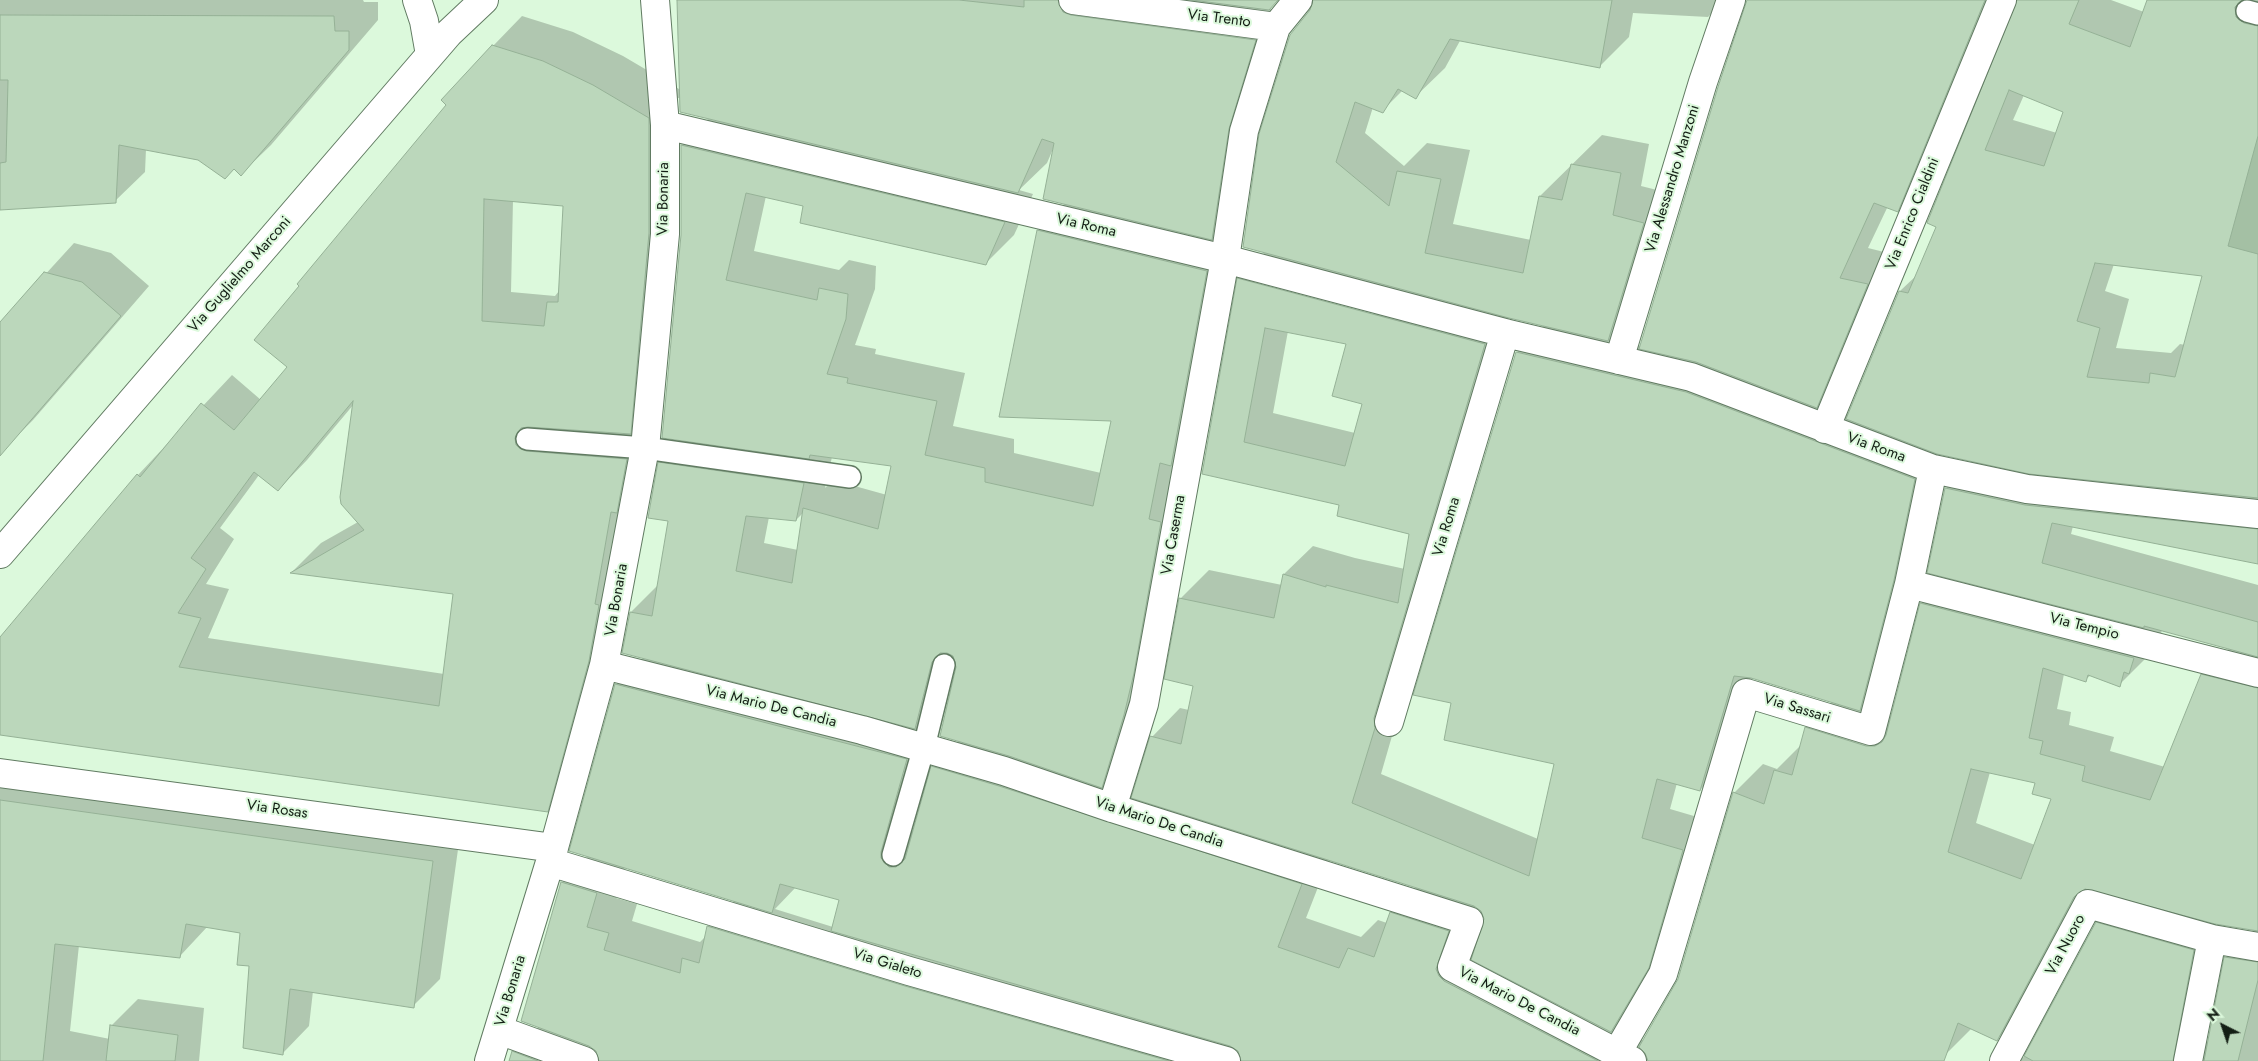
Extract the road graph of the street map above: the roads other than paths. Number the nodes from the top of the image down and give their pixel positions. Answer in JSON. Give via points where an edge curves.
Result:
{"nodes":[{"id":1,"x":417,"y":0,"type":"edge"},
{"id":2,"x":484,"y":0,"type":"edge"},
{"id":3,"x":655,"y":0,"type":"edge"},
{"id":4,"x":1073,"y":0,"type":"edge"},
{"id":5,"x":1298,"y":0,"type":"edge"},
{"id":6,"x":1731,"y":0,"type":"edge"},
{"id":7,"x":2002,"y":0,"type":"edge"},
{"id":8,"x":1100,"y":2,"type":"edge"},
{"id":9,"x":1276,"y":27,"type":"junction"},
{"id":10,"x":430,"y":55,"type":"junction"},
{"id":11,"x":665,"y":125,"type":"junction"},
{"id":12,"x":1225,"y":259,"type":"junction"},
{"id":13,"x":1505,"y":332,"type":"junction"},
{"id":14,"x":1619,"y":360,"type":"junction"},
{"id":15,"x":1825,"y":429,"type":"junction"},
{"id":16,"x":527,"y":439,"type":"dead end"},
{"id":17,"x":645,"y":448,"type":"junction"},
{"id":18,"x":1933,"y":469,"type":"junction"},
{"id":19,"x":850,"y":477,"type":"dead end"},
{"id":20,"x":2258,"y":514,"type":"edge"},
{"id":21,"x":0,"y":554,"type":"edge"},
{"id":22,"x":1909,"y":584,"type":"junction"},
{"id":23,"x":944,"y":665,"type":"dead end"},
{"id":24,"x":604,"y":666,"type":"junction"},
{"id":25,"x":2258,"y":672,"type":"edge"},
{"id":26,"x":1389,"y":722,"type":"dead end"},
{"id":27,"x":924,"y":748,"type":"junction"},
{"id":28,"x":0,"y":772,"type":"edge"},
{"id":29,"x":1112,"y":808,"type":"junction"},
{"id":30,"x":552,"y":855,"type":"junction"},
{"id":31,"x":893,"y":855,"type":"dead end"},
{"id":32,"x":2212,"y":939,"type":"junction"},
{"id":33,"x":2258,"y":947,"type":"edge"},
{"id":34,"x":500,"y":1030,"type":"junction"},
{"id":35,"x":1625,"y":1057,"type":"edge"},
{"id":36,"x":489,"y":1061,"type":"edge"},
{"id":37,"x":584,"y":1061,"type":"edge"},
{"id":38,"x":1226,"y":1061,"type":"edge"},
{"id":39,"x":2004,"y":1061,"type":"edge"},
{"id":40,"x":2188,"y":1061,"type":"edge"}],
"edges":[{"from":1,"to":10,"type":"street"},
{"from":2,"to":10,"type":"street","name":"Via Guglielmo Marconi"},
{"from":3,"to":11,"type":"street","name":"Via Bonaria"},
{"from":4,"to":8,"type":"street","name":"Via Trento"},
{"from":5,"to":9,"type":"street"},
{"from":6,"to":14,"type":"street","name":"Via Alessandro Manzoni"},
{"from":7,"to":15,"type":"street","name":"Via Enrico Cialdini"},
{"from":8,"to":9,"type":"street","name":"Via Trento"},
{"from":9,"to":12,"type":"street","name":"Via Caserma","via":[[1244,131]]},
{"from":10,"to":21,"type":"street","name":"Via Guglielmo Marconi"},
{"from":11,"to":12,"type":"street","name":"Via Roma"},
{"from":11,"to":17,"type":"street","name":"Via Bonaria","via":[[665,234]]},
{"from":12,"to":13,"type":"street","name":"Via Roma"},
{"from":12,"to":29,"type":"street","name":"Via Caserma","via":[[1144,704]]},
{"from":13,"to":14,"type":"street","name":"Via Roma"},
{"from":13,"to":26,"type":"street","name":"Via Roma"},
{"from":14,"to":15,"type":"street","name":"Via Roma","via":[[1691,377]]},
{"from":15,"to":18,"type":"street","name":"Via Roma"},
{"from":16,"to":17,"type":"lane"},
{"from":17,"to":19,"type":"lane"},
{"from":17,"to":24,"type":"street","name":"Via Bonaria"},
{"from":18,"to":20,"type":"street","name":"Via Roma","via":[[2027,489]]},
{"from":18,"to":22,"type":"street","name":"Via Sassari"},
{"from":22,"to":25,"type":"street","name":"Via Tempio"},
{"from":22,"to":35,"type":"street","name":"Via Sassari","via":[[1871,731],[1746,693],[1663,974]]},
{"from":23,"to":27,"type":"lane"},
{"from":24,"to":27,"type":"street","name":"Via Mario De Candia"},
{"from":24,"to":30,"type":"street","name":"Via Bonaria"},
{"from":27,"to":29,"type":"street","name":"Via Mario De Candia","via":[[1004,770]]},
{"from":27,"to":31,"type":"lane"},
{"from":28,"to":30,"type":"street","name":"Via Rosas"},
{"from":29,"to":35,"type":"street","name":"Via Mario De Candia","via":[[1469,921],[1452,967]]},
{"from":30,"to":34,"type":"street","name":"Via Bonaria"},
{"from":30,"to":38,"type":"street","name":"Via Gialeto","via":[[909,971]]},
{"from":32,"to":33,"type":"street","name":"Via Nuoro"},
{"from":32,"to":39,"type":"street","name":"Via Nuoro","via":[[2088,904]]},
{"from":32,"to":40,"type":"street"},
{"from":34,"to":36,"type":"street","name":"Via Bonaria"},
{"from":34,"to":37,"type":"street"}]}
